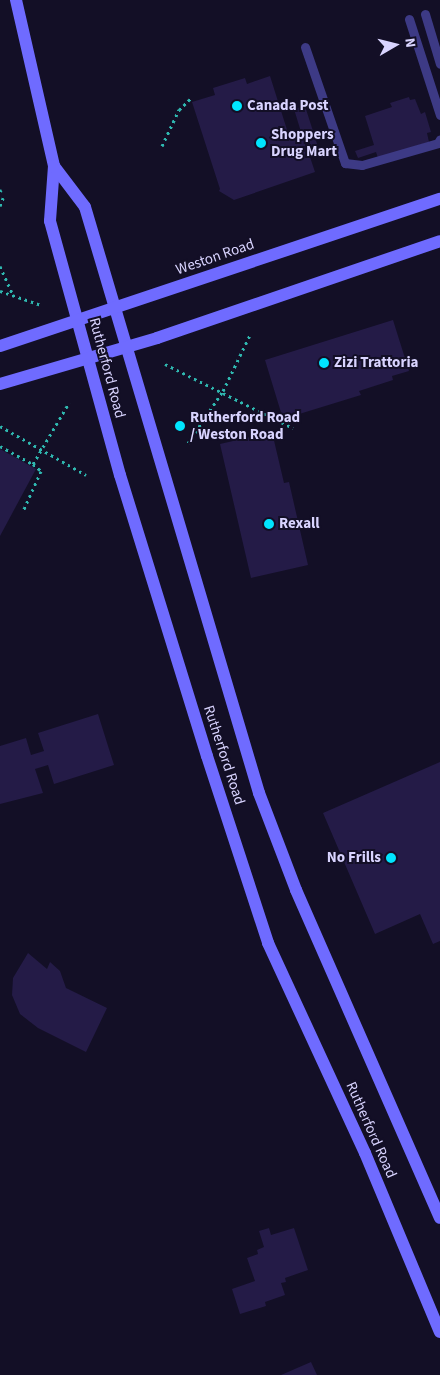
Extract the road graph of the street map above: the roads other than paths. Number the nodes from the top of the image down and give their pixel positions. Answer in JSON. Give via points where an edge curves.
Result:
{"nodes":[{"id":1,"x":16,"y":0,"type":"edge"},
{"id":2,"x":425,"y":14,"type":"dead end"},
{"id":3,"x":409,"y":19,"type":"dead end"},
{"id":4,"x":305,"y":48,"type":"dead end"},
{"id":5,"x":440,"y":64,"type":"edge"},
{"id":6,"x":440,"y":115,"type":"edge"},
{"id":7,"x":440,"y":139,"type":"edge"},
{"id":8,"x":54,"y":166,"type":"junction"},
{"id":9,"x":440,"y":199,"type":"edge"},
{"id":10,"x":440,"y":241,"type":"edge"},
{"id":11,"x":114,"y":307,"type":"junction"},
{"id":12,"x":78,"y":321,"type":"junction"},
{"id":13,"x":0,"y":346,"type":"edge"},
{"id":14,"x":126,"y":348,"type":"junction"},
{"id":15,"x":87,"y":359,"type":"junction"},
{"id":16,"x":0,"y":384,"type":"edge"},
{"id":17,"x":440,"y":1218,"type":"edge"},
{"id":18,"x":440,"y":1332,"type":"edge"}],
"edges":[{"from":1,"to":8,"type":"main road","name":"Rutherford Road"},
{"from":2,"to":5,"type":"lane"},
{"from":3,"to":6,"type":"lane"},
{"from":4,"to":7,"type":"lane","via":[[345,164],[362,165],[438,143]]},
{"from":8,"to":11,"type":"main road","name":"Rutherford Road","via":[[85,208]]},
{"from":8,"to":12,"type":"main road","name":"Rutherford Road","via":[[50,221]]},
{"from":9,"to":11,"type":"main road","name":"Weston Road"},
{"from":10,"to":14,"type":"main road"},
{"from":11,"to":12,"type":"main road","name":"Weston Road"},
{"from":11,"to":14,"type":"main road","name":"Rutherford Road"},
{"from":12,"to":13,"type":"main road","name":"Weston Road"},
{"from":12,"to":15,"type":"main road","name":"Rutherford Road"},
{"from":14,"to":15,"type":"main road"},
{"from":14,"to":17,"type":"main road","name":"Rutherford Road","via":[[259,793],[296,890]]},
{"from":15,"to":16,"type":"main road"},
{"from":15,"to":18,"type":"main road","name":"Rutherford Road","via":[[161,608],[268,943],[365,1153]]}]}
